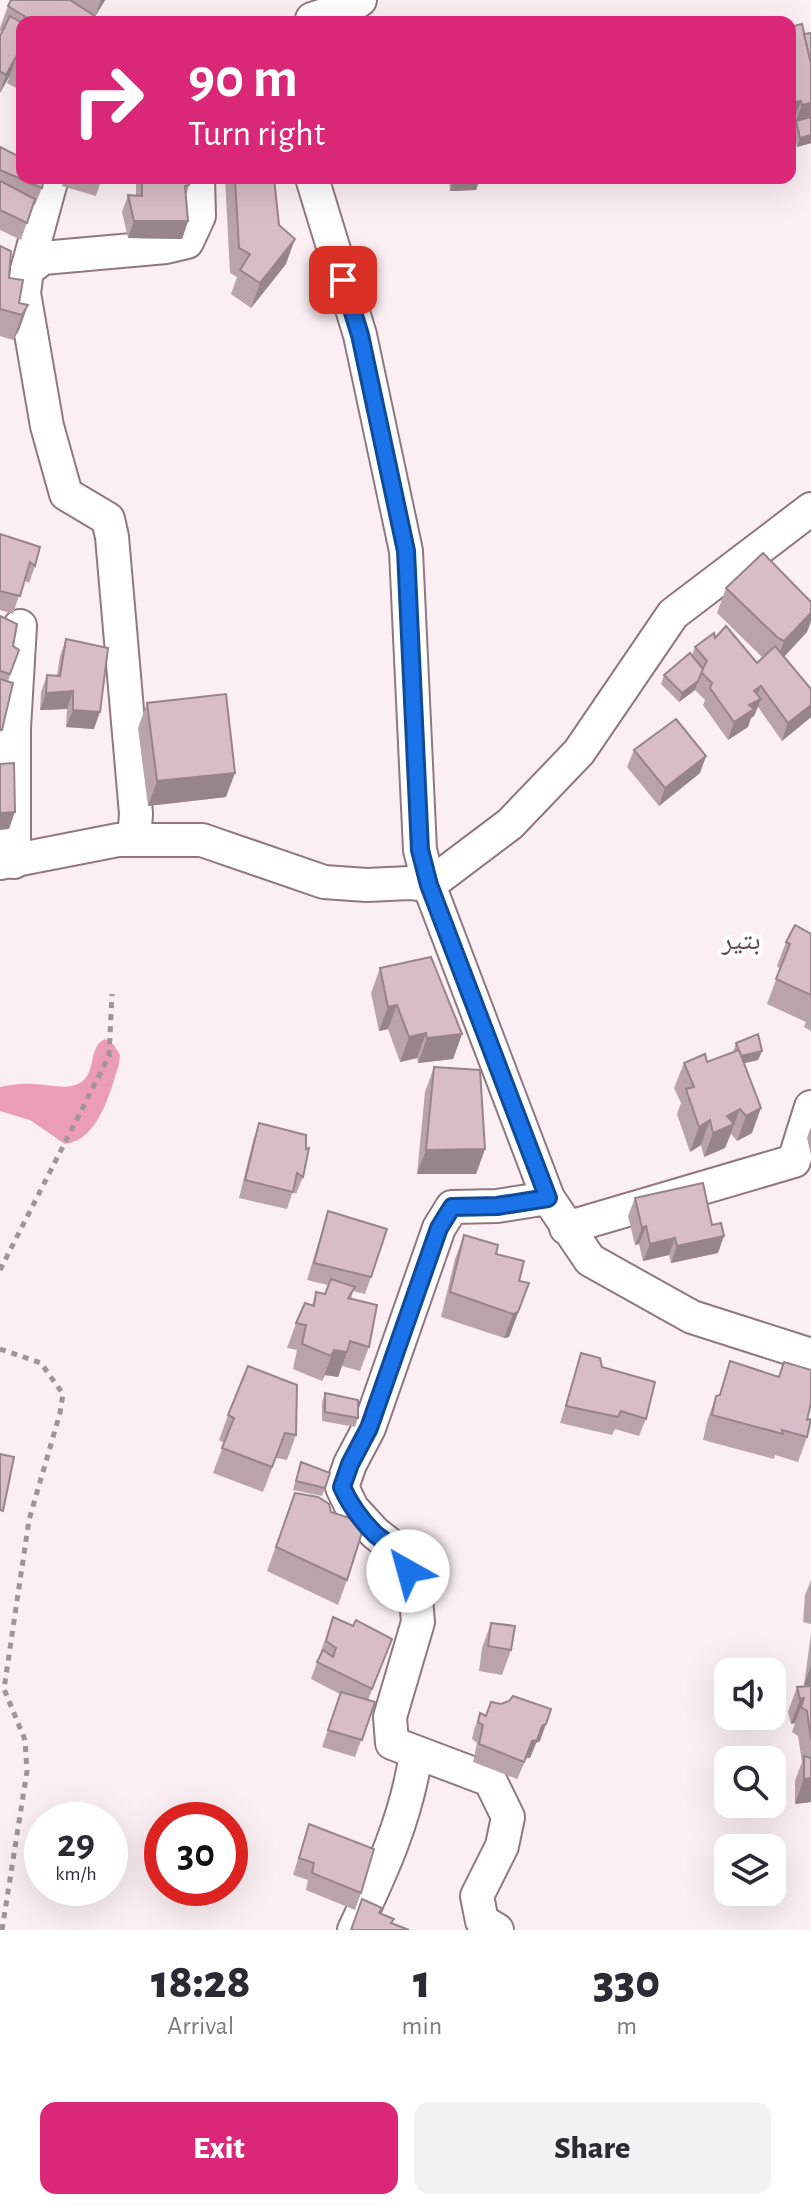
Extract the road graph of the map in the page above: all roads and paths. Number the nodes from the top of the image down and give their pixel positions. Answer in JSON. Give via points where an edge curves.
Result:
{"nodes":[{"id":1,"x":360,"y":0,"type":"edge"},
{"id":2,"x":311,"y":14,"type":"edge"},
{"id":3,"x":50,"y":184,"type":"edge"},
{"id":4,"x":198,"y":184,"type":"edge"},
{"id":5,"x":314,"y":184,"type":"edge"},
{"id":6,"x":27,"y":270,"type":"junction"},
{"id":7,"x":811,"y":509,"type":"edge"},
{"id":8,"x":20,"y":626,"type":"edge"},
{"id":9,"x":135,"y":827,"type":"junction"},
{"id":10,"x":9,"y":856,"type":"edge"},
{"id":11,"x":429,"y":885,"type":"junction"},
{"id":12,"x":112,"y":994,"type":"dead end"},
{"id":13,"x":811,"y":1107,"type":"edge"},
{"id":14,"x":548,"y":1198,"type":"junction"},
{"id":15,"x":566,"y":1228,"type":"junction"},
{"id":16,"x":0,"y":1270,"type":"edge"},
{"id":17,"x":0,"y":1349,"type":"edge"},
{"id":18,"x":811,"y":1355,"type":"edge"},
{"id":19,"x":416,"y":1754,"type":"junction"},
{"id":20,"x":2,"y":1930,"type":"edge"},
{"id":21,"x":354,"y":1930,"type":"edge"},
{"id":22,"x":497,"y":1930,"type":"edge"}],
"edges":[{"from":1,"to":2,"type":"street"},
{"from":3,"to":6,"type":"street"},
{"from":4,"to":6,"type":"street","via":[[199,216],[187,242],[43,258]]},
{"from":5,"to":11,"type":"street","via":[[360,335],[406,551],[418,831]]},
{"from":6,"to":9,"type":"street","via":[[24,293],[47,426],[66,494],[108,519],[112,537]]},
{"from":7,"to":11,"type":"street","via":[[673,614],[579,752],[510,824]]},
{"from":8,"to":10,"type":"street"},
{"from":9,"to":10,"type":"street","via":[[118,840]]},
{"from":9,"to":11,"type":"street","via":[[202,840],[324,882]]},
{"from":11,"to":14,"type":"street"},
{"from":12,"to":16,"type":"path","via":[[109,1056]]},
{"from":13,"to":15,"type":"street","via":[[794,1161]]},
{"from":14,"to":15,"type":"street"},
{"from":14,"to":19,"type":"street","via":[[452,1207],[439,1228],[369,1428],[342,1487],[367,1525],[402,1554],[415,1588],[418,1622],[390,1717],[392,1743]]},
{"from":15,"to":18,"type":"street","via":[[590,1260],[692,1317]]},
{"from":17,"to":20,"type":"path","via":[[41,1363],[63,1394],[29,1520],[4,1689],[25,1740],[27,1771]]},
{"from":19,"to":21,"type":"street","via":[[392,1848]]},
{"from":19,"to":22,"type":"street","via":[[490,1780],[508,1817],[502,1846],[477,1896],[482,1921]]}]}
